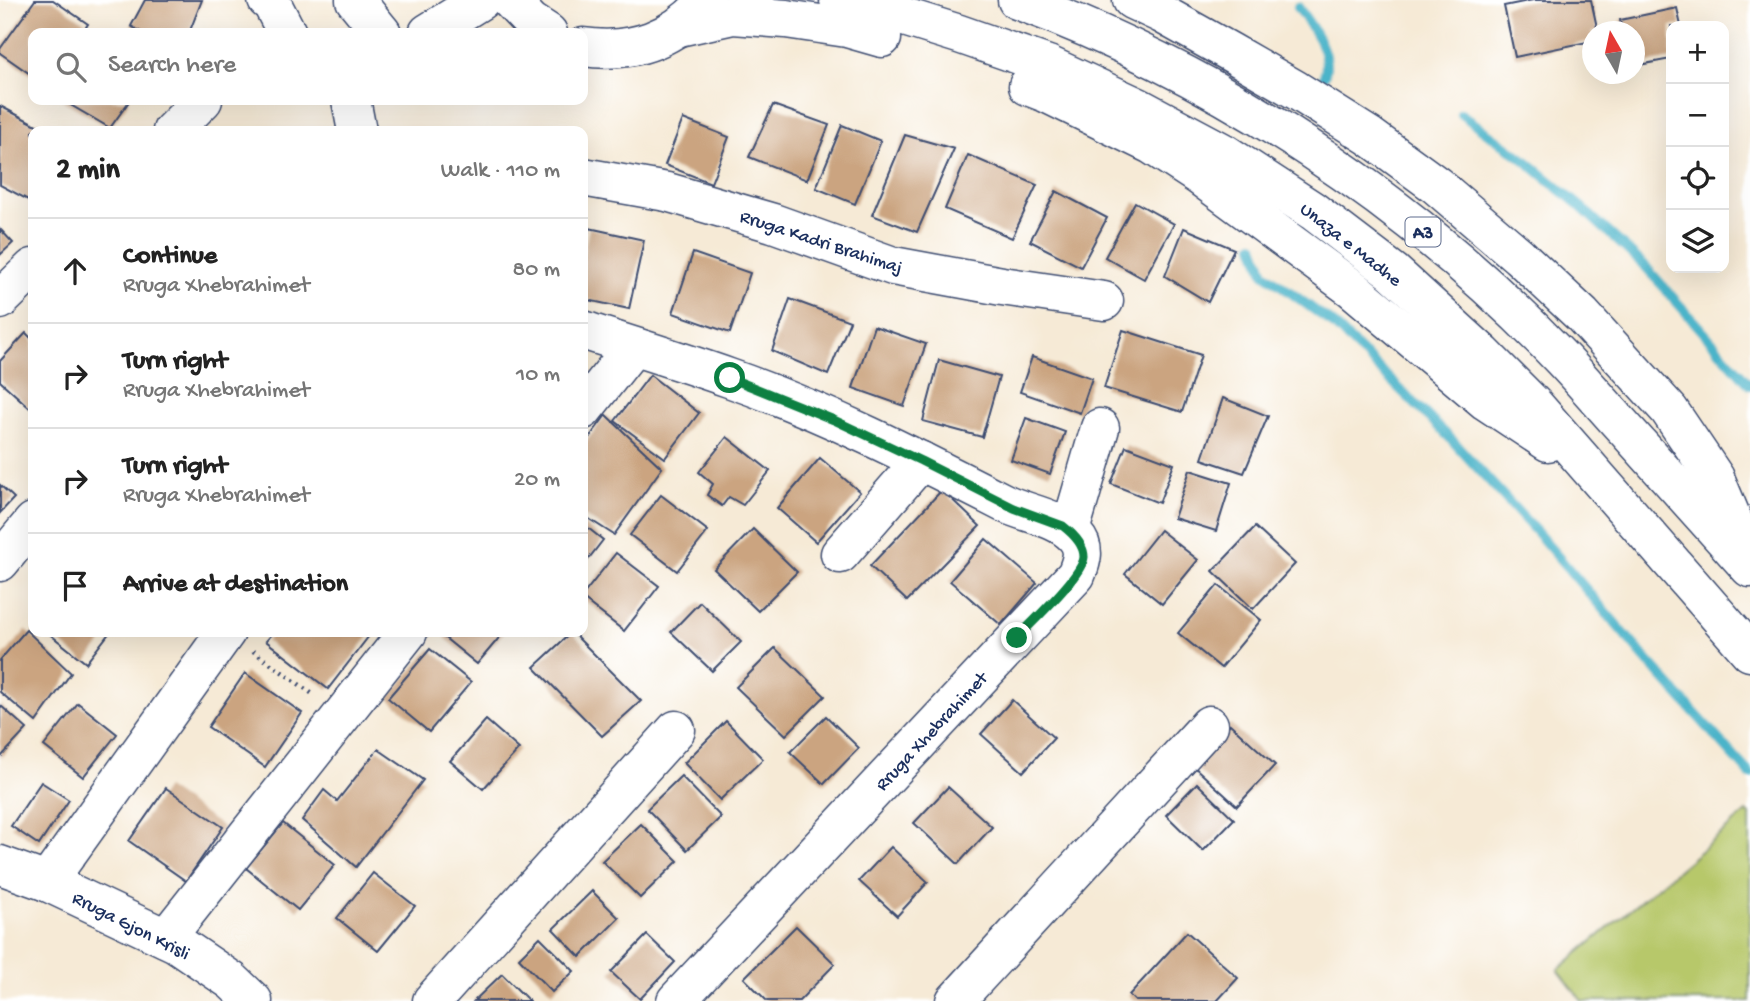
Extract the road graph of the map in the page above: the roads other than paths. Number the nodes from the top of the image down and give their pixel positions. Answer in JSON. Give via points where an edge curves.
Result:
{"nodes":[{"id":1,"x":355,"y":0,"type":"edge"},
{"id":2,"x":481,"y":0,"type":"edge"},
{"id":3,"x":510,"y":0,"type":"edge"},
{"id":4,"x":839,"y":0,"type":"edge"},
{"id":5,"x":1017,"y":0,"type":"edge"},
{"id":6,"x":1132,"y":0,"type":"edge"},
{"id":7,"x":695,"y":11,"type":"edge"},
{"id":8,"x":378,"y":28,"type":"edge"},
{"id":9,"x":436,"y":28,"type":"edge"},
{"id":10,"x":540,"y":28,"type":"edge"},
{"id":11,"x":588,"y":49,"type":"edge"},
{"id":12,"x":198,"y":105,"type":"edge"},
{"id":13,"x":352,"y":105,"type":"edge"},
{"id":14,"x":177,"y":126,"type":"edge"},
{"id":15,"x":356,"y":126,"type":"edge"},
{"id":16,"x":588,"y":178,"type":"edge"},
{"id":17,"x":28,"y":273,"type":"edge"},
{"id":18,"x":0,"y":300,"type":"edge"},
{"id":19,"x":1104,"y":301,"type":"dead end"},
{"id":20,"x":588,"y":332,"type":"edge"},
{"id":21,"x":633,"y":347,"type":"junction"},
{"id":22,"x":588,"y":404,"type":"edge"},
{"id":23,"x":1100,"y":428,"type":"dead end"},
{"id":24,"x":921,"y":461,"type":"junction"},
{"id":25,"x":1591,"y":471,"type":"junction"},
{"id":26,"x":28,"y":528,"type":"edge"},
{"id":27,"x":1070,"y":531,"type":"junction"},
{"id":28,"x":840,"y":554,"type":"dead end"},
{"id":29,"x":0,"y":562,"type":"edge"},
{"id":30,"x":1750,"y":562,"type":"edge"},
{"id":31,"x":1750,"y":568,"type":"edge"},
{"id":32,"x":404,"y":637,"type":"edge"},
{"id":33,"x":237,"y":639,"type":"edge"},
{"id":34,"x":1750,"y":652,"type":"edge"},
{"id":35,"x":1209,"y":725,"type":"dead end"},
{"id":36,"x":676,"y":730,"type":"dead end"},
{"id":37,"x":0,"y":865,"type":"edge"},
{"id":38,"x":47,"y":882,"type":"junction"},
{"id":39,"x":166,"y":938,"type":"junction"},
{"id":40,"x":253,"y":1001,"type":"edge"},
{"id":41,"x":432,"y":1001,"type":"edge"},
{"id":42,"x":676,"y":1001,"type":"edge"},
{"id":43,"x":954,"y":1001,"type":"edge"}],
"edges":[{"from":1,"to":8,"type":"main road"},
{"from":2,"to":9,"type":"main road"},
{"from":3,"to":10,"type":"main road"},
{"from":4,"to":25,"type":"main road","name":"Unaza e Madhe","number":"A3","via":[[1048,65],[1224,153],[1393,272],[1535,406]]},
{"from":5,"to":31,"type":"main road","number":"A3","via":[[1074,22],[1228,99],[1287,132],[1398,212],[1457,259],[1562,359]]},
{"from":6,"to":30,"type":"main road","via":[[1230,52],[1369,136],[1436,185],[1519,256],[1582,315],[1669,411],[1715,478]]},
{"from":7,"to":11,"type":"main road","via":[[662,37],[643,44]]},
{"from":7,"to":25,"type":"main road","via":[[847,28],[970,64],[1059,99],[1152,145],[1353,289],[1486,401]]},
{"from":12,"to":14,"type":"main road"},
{"from":13,"to":15,"type":"main road"},
{"from":16,"to":19,"type":"main road","name":"Rruga Kadri Brahimaj","via":[[667,192],[773,223],[893,266]]},
{"from":17,"to":18,"type":"main road"},
{"from":20,"to":21,"type":"main road"},
{"from":21,"to":22,"type":"main road"},
{"from":21,"to":24,"type":"main road","via":[[743,383]]},
{"from":23,"to":27,"type":"main road"},
{"from":24,"to":27,"type":"main road"},
{"from":24,"to":28,"type":"main road"},
{"from":25,"to":34,"type":"main road","name":"Unaza e Madhe","number":"A3"},
{"from":26,"to":29,"type":"main road"},
{"from":27,"to":42,"type":"main road","name":"Rruga Xhebrahimet","via":[[1084,557],[1076,575]]},
{"from":32,"to":39,"type":"main road"},
{"from":33,"to":38,"type":"main road"},
{"from":35,"to":43,"type":"main road"},
{"from":36,"to":41,"type":"main road"},
{"from":37,"to":38,"type":"main road","name":"Rruga Gjon Krisli"},
{"from":38,"to":39,"type":"main road","name":"Rruga Gjon Krisli"},
{"from":39,"to":40,"type":"main road","name":"Rruga Gjon Krisli","via":[[232,981]]}]}
